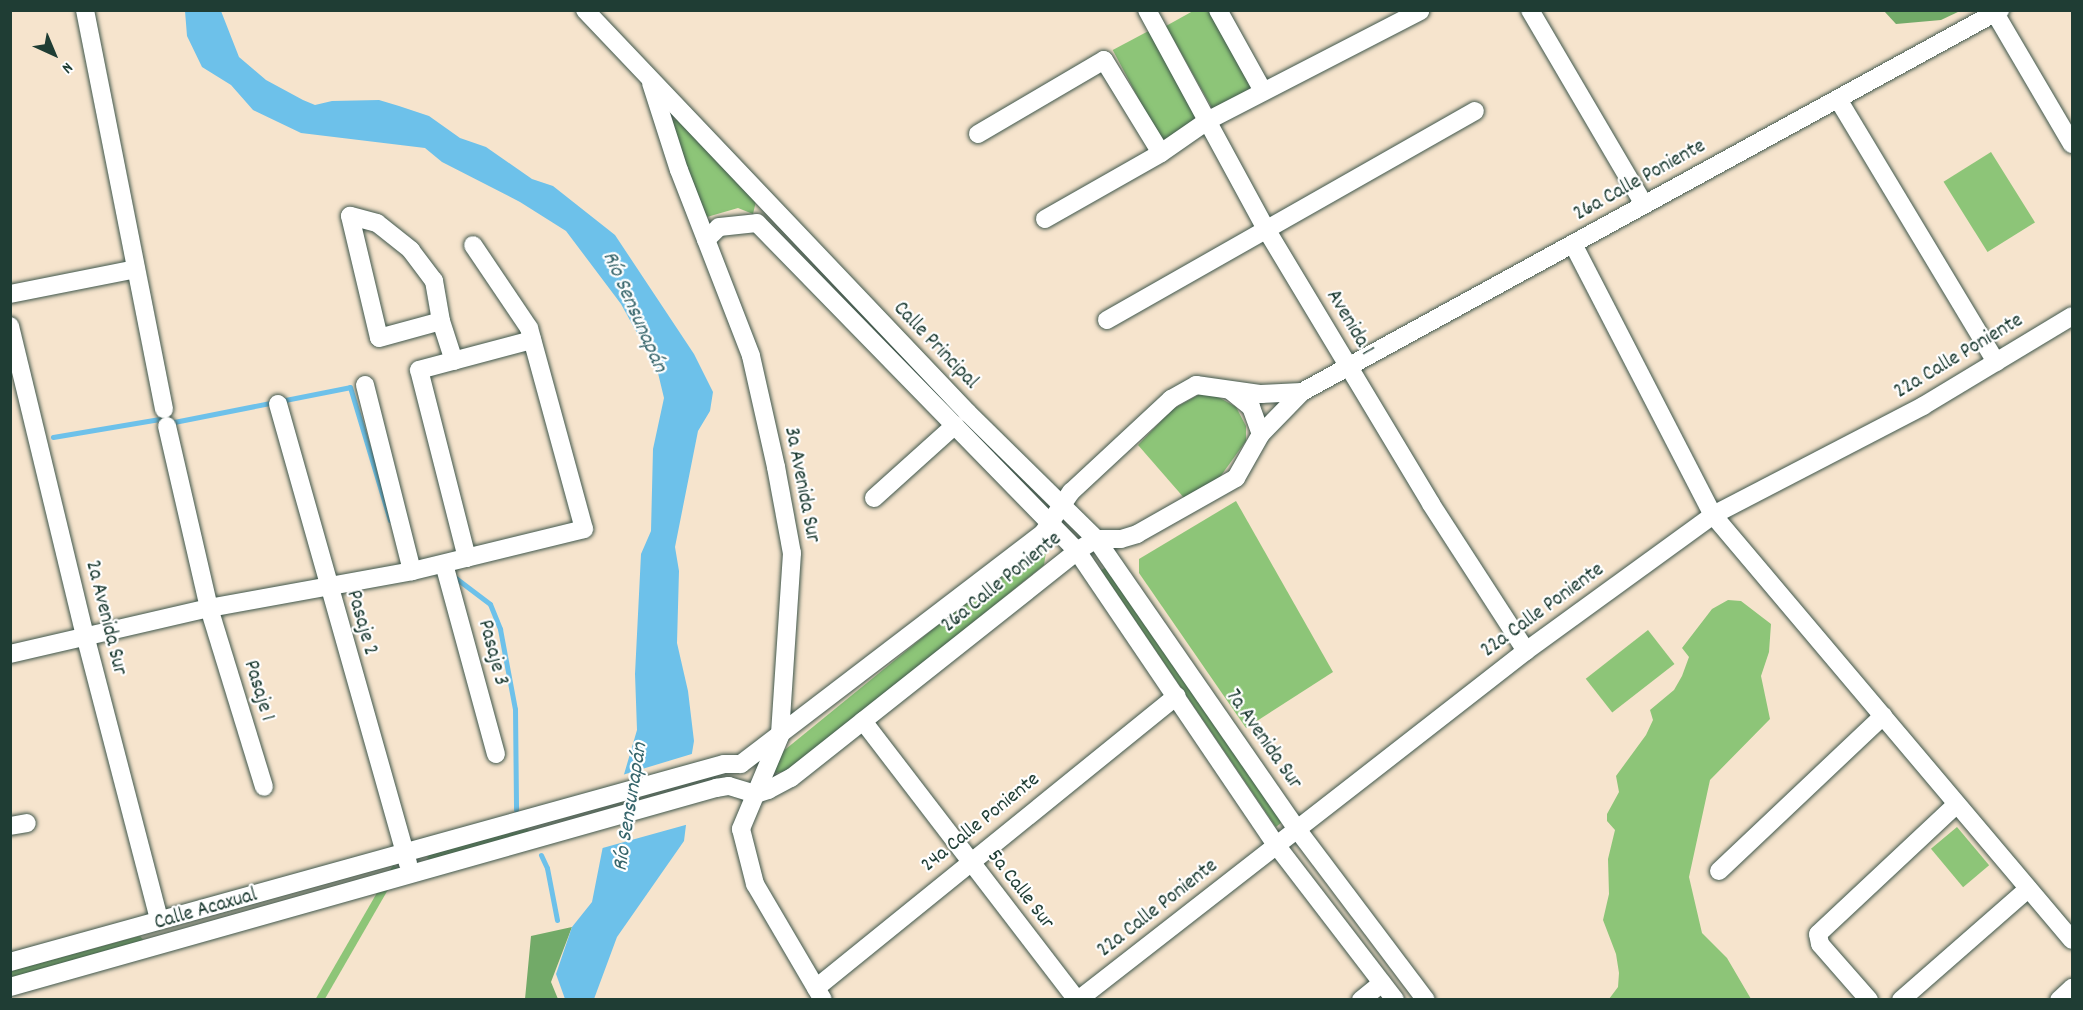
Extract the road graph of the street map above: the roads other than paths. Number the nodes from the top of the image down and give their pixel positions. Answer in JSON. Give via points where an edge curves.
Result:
{"nodes":[{"id":1,"x":85,"y":10,"type":"edge"},
{"id":2,"x":585,"y":10,"type":"edge"},
{"id":3,"x":1147,"y":10,"type":"edge"},
{"id":4,"x":1218,"y":10,"type":"edge"},
{"id":5,"x":1530,"y":10,"type":"edge"},
{"id":6,"x":1420,"y":11,"type":"edge"},
{"id":7,"x":1997,"y":12,"type":"edge"},
{"id":8,"x":649,"y":78,"type":"junction"},
{"id":9,"x":1263,"y":91,"type":"junction"},
{"id":10,"x":1838,"y":99,"type":"junction"},
{"id":11,"x":1476,"y":111,"type":"dead end"},
{"id":12,"x":1207,"y":121,"type":"junction"},
{"id":13,"x":978,"y":134,"type":"dead end"},
{"id":14,"x":2073,"y":144,"type":"edge"},
{"id":15,"x":1161,"y":153,"type":"junction"},
{"id":16,"x":765,"y":198,"type":"junction"},
{"id":17,"x":1644,"y":204,"type":"junction"},
{"id":18,"x":1045,"y":219,"type":"dead end"},
{"id":19,"x":757,"y":223,"type":"junction"},
{"id":20,"x":1266,"y":229,"type":"junction"},
{"id":21,"x":706,"y":240,"type":"junction"},
{"id":22,"x":1574,"y":244,"type":"junction"},
{"id":23,"x":473,"y":245,"type":"dead end"},
{"id":24,"x":136,"y":269,"type":"junction"},
{"id":25,"x":10,"y":294,"type":"edge"},
{"id":26,"x":2072,"y":319,"type":"edge"},
{"id":27,"x":1107,"y":320,"type":"dead end"},
{"id":28,"x":441,"y":321,"type":"junction"},
{"id":29,"x":10,"y":326,"type":"edge"},
{"id":30,"x":532,"y":340,"type":"junction"},
{"id":31,"x":454,"y":361,"type":"junction"},
{"id":32,"x":1996,"y":362,"type":"junction"},
{"id":33,"x":1350,"y":368,"type":"junction"},
{"id":34,"x":365,"y":385,"type":"dead end"},
{"id":35,"x":1226,"y":387,"type":"junction"},
{"id":36,"x":1302,"y":392,"type":"junction"},
{"id":37,"x":278,"y":404,"type":"dead end"},
{"id":38,"x":955,"y":425,"type":"junction"},
{"id":39,"x":1261,"y":434,"type":"junction"},
{"id":40,"x":874,"y":498,"type":"dead end"},
{"id":41,"x":1062,"y":507,"type":"junction"},
{"id":42,"x":1713,"y":515,"type":"junction"},
{"id":43,"x":1051,"y":526,"type":"junction"},
{"id":44,"x":1096,"y":539,"type":"junction"},
{"id":45,"x":1077,"y":551,"type":"junction"},
{"id":46,"x":467,"y":558,"type":"junction"},
{"id":47,"x":444,"y":564,"type":"junction"},
{"id":48,"x":412,"y":571,"type":"junction"},
{"id":49,"x":327,"y":586,"type":"junction"},
{"id":50,"x":209,"y":608,"type":"junction"},
{"id":51,"x":86,"y":639,"type":"junction"},
{"id":52,"x":1526,"y":651,"type":"junction"},
{"id":53,"x":10,"y":654,"type":"edge"},
{"id":54,"x":1176,"y":696,"type":"junction"},
{"id":55,"x":1882,"y":716,"type":"junction"},
{"id":56,"x":863,"y":722,"type":"junction"},
{"id":57,"x":780,"y":736,"type":"junction"},
{"id":58,"x":496,"y":754,"type":"dead end"},
{"id":59,"x":264,"y":787,"type":"dead end"},
{"id":60,"x":756,"y":794,"type":"junction"},
{"id":61,"x":1957,"y":804,"type":"junction"},
{"id":62,"x":1297,"y":829,"type":"junction"},
{"id":63,"x":1277,"y":846,"type":"junction"},
{"id":64,"x":404,"y":855,"type":"junction"},
{"id":65,"x":969,"y":861,"type":"junction"},
{"id":66,"x":1719,"y":871,"type":"dead end"},
{"id":67,"x":412,"y":874,"type":"junction"},
{"id":68,"x":2028,"y":889,"type":"junction"},
{"id":69,"x":159,"y":920,"type":"junction"},
{"id":70,"x":2073,"y":940,"type":"edge"},
{"id":71,"x":179,"y":941,"type":"junction"},
{"id":72,"x":151,"y":949,"type":"junction"},
{"id":73,"x":10,"y":962,"type":"edge"},
{"id":74,"x":1382,"y":982,"type":"junction"},
{"id":75,"x":10,"y":987,"type":"edge"},
{"id":76,"x":2073,"y":988,"type":"edge"},
{"id":77,"x":820,"y":994,"type":"edge"},
{"id":78,"x":1077,"y":999,"type":"edge"},
{"id":79,"x":1361,"y":999,"type":"edge"},
{"id":80,"x":1395,"y":999,"type":"edge"},
{"id":81,"x":1426,"y":999,"type":"edge"},
{"id":82,"x":1869,"y":999,"type":"edge"},
{"id":83,"x":1901,"y":999,"type":"edge"},
{"id":84,"x":2059,"y":999,"type":"edge"}],
"edges":[{"from":1,"to":24,"type":"street","name":"Pasaje 1"},
{"from":2,"to":8,"type":"street","name":"Calle Principal"},
{"from":3,"to":12,"type":"street","name":"Avenida 1"},
{"from":4,"to":9,"type":"street"},
{"from":5,"to":17,"type":"street"},
{"from":6,"to":9,"type":"street"},
{"from":7,"to":10,"type":"street","name":"26a Calle Poniente"},
{"from":7,"to":14,"type":"street"},
{"from":8,"to":16,"type":"street","name":"Calle Principal"},
{"from":8,"to":21,"type":"street","name":"3a Avenida Sur"},
{"from":9,"to":12,"type":"street"},
{"from":10,"to":17,"type":"street","name":"26a Calle Poniente"},
{"from":10,"to":32,"type":"street"},
{"from":11,"to":20,"type":"street"},
{"from":12,"to":15,"type":"street"},
{"from":12,"to":20,"type":"street","name":"Avenida 1"},
{"from":13,"to":15,"type":"street","via":[[1104,60]]},
{"from":15,"to":18,"type":"street"},
{"from":16,"to":19,"type":"street"},
{"from":16,"to":41,"type":"street","name":"Calle Principal"},
{"from":17,"to":22,"type":"street","name":"26a Calle Poniente"},
{"from":19,"to":21,"type":"street","via":[[719,227]]},
{"from":19,"to":38,"type":"street","name":"Calle Principal"},
{"from":20,"to":27,"type":"street"},
{"from":20,"to":33,"type":"street","name":"Avenida 1"},
{"from":21,"to":57,"type":"street","name":"3a Avenida Sur","via":[[751,356],[792,553]]},
{"from":22,"to":33,"type":"street","name":"26a Calle Poniente"},
{"from":22,"to":42,"type":"street"},
{"from":23,"to":30,"type":"street","via":[[529,328]]},
{"from":24,"to":25,"type":"street"},
{"from":24,"to":50,"type":"street","name":"Pasaje 1"},
{"from":26,"to":32,"type":"street","name":"22a Calle Poniente"},
{"from":28,"to":28,"type":"street","via":[[379,338],[350,216],[378,223],[411,250],[434,281]]},
{"from":28,"to":31,"type":"street"},
{"from":29,"to":51,"type":"street","name":"2a Avenida Sur"},
{"from":30,"to":31,"type":"street"},
{"from":30,"to":46,"type":"street","via":[[584,529]]},
{"from":31,"to":46,"type":"street","via":[[419,370]]},
{"from":32,"to":42,"type":"street","name":"22a Calle Poniente","via":[[1850,446]]},
{"from":33,"to":36,"type":"street","name":"26a Calle Poniente"},
{"from":33,"to":52,"type":"street","name":"Avenida 1","via":[[1426,496]]},
{"from":34,"to":48,"type":"street"},
{"from":35,"to":36,"type":"street","name":"26a Calle Poniente","via":[[1261,394]]},
{"from":35,"to":39,"type":"street","via":[[1251,407]]},
{"from":35,"to":41,"type":"street","name":"26a Calle Poniente","via":[[1196,385],[1170,399],[1081,481]]},
{"from":36,"to":39,"type":"street","name":"26a Calle Poniente"},
{"from":37,"to":49,"type":"street","name":"Pasaje 2"},
{"from":38,"to":40,"type":"street"},
{"from":38,"to":43,"type":"street","name":"Calle Principal"},
{"from":39,"to":44,"type":"street","name":"26a Calle Poniente","via":[[1236,478],[1218,490],[1137,534],[1121,539]]},
{"from":41,"to":43,"type":"street"},
{"from":41,"to":44,"type":"street","name":"7a Avenida Sur"},
{"from":42,"to":52,"type":"street","name":"22a Calle Poniente"},
{"from":42,"to":55,"type":"street"},
{"from":43,"to":45,"type":"street"},
{"from":43,"to":57,"type":"street"},
{"from":44,"to":45,"type":"street","name":"26a Calle Poniente"},
{"from":44,"to":62,"type":"street","name":"7a Avenida Sur"},
{"from":45,"to":54,"type":"street"},
{"from":45,"to":56,"type":"street","name":"26a Calle Poniente"},
{"from":46,"to":47,"type":"street"},
{"from":47,"to":48,"type":"street"},
{"from":47,"to":58,"type":"street","name":"Pasaje 3"},
{"from":48,"to":49,"type":"street"},
{"from":49,"to":50,"type":"street"},
{"from":49,"to":64,"type":"street","name":"Pasaje 2"},
{"from":50,"to":51,"type":"street"},
{"from":50,"to":59,"type":"street","name":"Pasaje 1"},
{"from":51,"to":53,"type":"street"},
{"from":51,"to":69,"type":"street","name":"2a Avenida Sur"},
{"from":52,"to":62,"type":"street","name":"22a Calle Poniente"},
{"from":54,"to":63,"type":"street"},
{"from":54,"to":65,"type":"street","name":"24a Calle Poniente"},
{"from":55,"to":61,"type":"street"},
{"from":55,"to":66,"type":"street"},
{"from":56,"to":60,"type":"street","name":"26a Calle Poniente","via":[[791,778]]},
{"from":56,"to":65,"type":"street","name":"5a Calle Sur"},
{"from":57,"to":60,"type":"street","name":"3a Avenida Sur"},
{"from":57,"to":64,"type":"street","name":"Calle Acaxual","via":[[733,764]]},
{"from":60,"to":67,"type":"street","name":"Calle Acaxual","via":[[729,786],[716,788]]},
{"from":60,"to":77,"type":"street","name":"3a Avenida Sur","via":[[741,829],[751,874]]},
{"from":61,"to":68,"type":"street"},
{"from":61,"to":82,"type":"street","via":[[1818,934],[1821,944]]},
{"from":62,"to":63,"type":"street","name":"22a Calle Poniente"},
{"from":62,"to":81,"type":"street","name":"7a Avenida Sur"},
{"from":63,"to":74,"type":"street"},
{"from":63,"to":78,"type":"street","name":"22a Calle Poniente"},
{"from":64,"to":67,"type":"street"},
{"from":64,"to":69,"type":"street","name":"Calle Acaxual"},
{"from":65,"to":77,"type":"street","name":"24a Calle Poniente"},
{"from":65,"to":78,"type":"street","name":"5a Calle Sur"},
{"from":67,"to":71,"type":"street","name":"Calle Acaxual"},
{"from":68,"to":70,"type":"street"},
{"from":68,"to":83,"type":"street"},
{"from":69,"to":71,"type":"street","via":[[166,924],[172,939]]},
{"from":69,"to":72,"type":"street","via":[[157,942]]},
{"from":69,"to":73,"type":"street","name":"Calle Acaxual"},
{"from":71,"to":72,"type":"street","name":"Calle Acaxual"},
{"from":72,"to":75,"type":"street","name":"Calle Acaxual"},
{"from":74,"to":79,"type":"street"},
{"from":74,"to":80,"type":"street"},
{"from":76,"to":84,"type":"street"}]}
